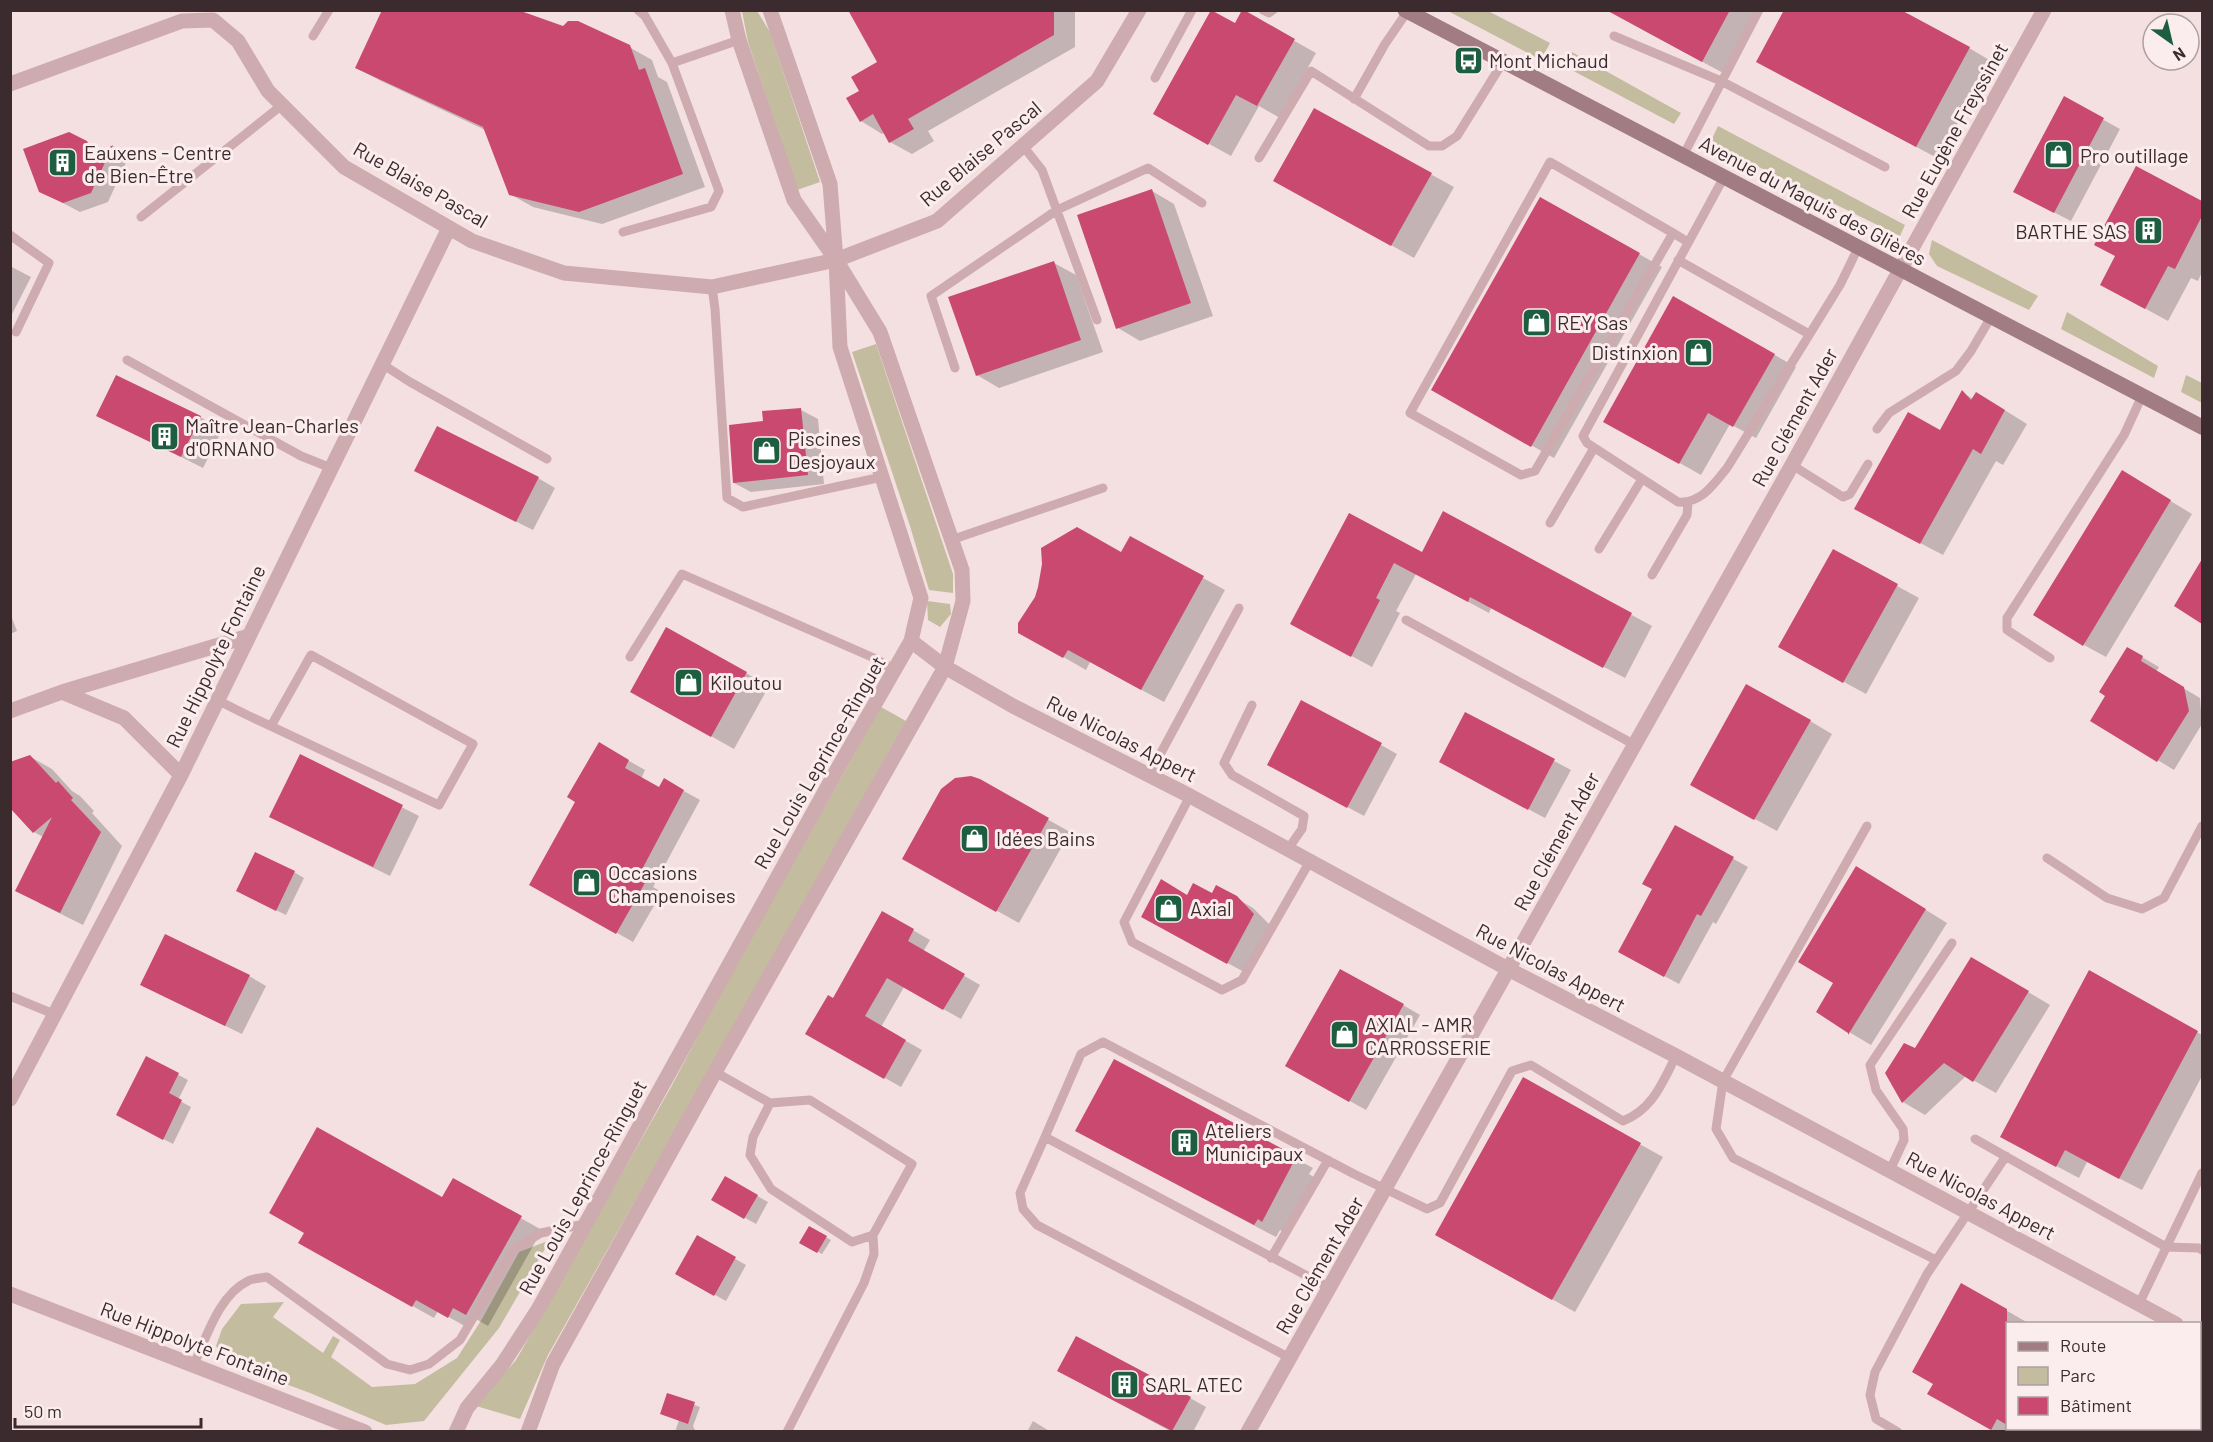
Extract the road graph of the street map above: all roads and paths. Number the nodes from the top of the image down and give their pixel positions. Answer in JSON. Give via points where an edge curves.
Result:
{"nodes":[{"id":1,"x":329,"y":10,"type":"edge"},
{"id":2,"x":638,"y":10,"type":"edge"},
{"id":3,"x":732,"y":10,"type":"edge"},
{"id":4,"x":770,"y":10,"type":"edge"},
{"id":5,"x":1139,"y":10,"type":"edge"},
{"id":6,"x":1192,"y":10,"type":"edge"},
{"id":7,"x":1263,"y":10,"type":"edge"},
{"id":8,"x":1273,"y":10,"type":"edge"},
{"id":9,"x":1759,"y":10,"type":"edge"},
{"id":10,"x":2044,"y":10,"type":"edge"},
{"id":11,"x":1406,"y":11,"type":"edge"},
{"id":12,"x":313,"y":36,"type":"dead end"},
{"id":13,"x":1614,"y":36,"type":"dead end"},
{"id":14,"x":738,"y":40,"type":"junction"},
{"id":15,"x":1503,"y":62,"type":"junction"},
{"id":16,"x":672,"y":63,"type":"junction"},
{"id":17,"x":1155,"y":78,"type":"dead end"},
{"id":18,"x":1721,"y":81,"type":"junction"},
{"id":19,"x":10,"y":84,"type":"edge"},
{"id":20,"x":1354,"y":99,"type":"junction"},
{"id":21,"x":282,"y":105,"type":"junction"},
{"id":22,"x":1023,"y":146,"type":"junction"},
{"id":23,"x":1683,"y":156,"type":"junction"},
{"id":24,"x":1259,"y":158,"type":"dead end"},
{"id":25,"x":1885,"y":167,"type":"dead end"},
{"id":26,"x":1724,"y":177,"type":"junction"},
{"id":27,"x":1202,"y":203,"type":"dead end"},
{"id":28,"x":1057,"y":210,"type":"junction"},
{"id":29,"x":141,"y":217,"type":"dead end"},
{"id":30,"x":449,"y":228,"type":"junction"},
{"id":31,"x":623,"y":232,"type":"dead end"},
{"id":32,"x":1673,"y":233,"type":"junction"},
{"id":33,"x":10,"y":235,"type":"edge"},
{"id":34,"x":1688,"y":242,"type":"junction"},
{"id":35,"x":1858,"y":248,"type":"junction"},
{"id":36,"x":836,"y":260,"type":"junction"},
{"id":37,"x":1678,"y":260,"type":"junction"},
{"id":38,"x":1900,"y":270,"type":"junction"},
{"id":39,"x":712,"y":287,"type":"junction"},
{"id":40,"x":1991,"y":317,"type":"junction"},
{"id":41,"x":1097,"y":320,"type":"dead end"},
{"id":42,"x":16,"y":332,"type":"dead end"},
{"id":43,"x":1809,"y":334,"type":"junction"},
{"id":44,"x":127,"y":360,"type":"dead end"},
{"id":45,"x":382,"y":364,"type":"junction"},
{"id":46,"x":955,"y":368,"type":"dead end"},
{"id":47,"x":2142,"y":396,"type":"junction"},
{"id":48,"x":2202,"y":427,"type":"edge"},
{"id":49,"x":1877,"y":429,"type":"dead end"},
{"id":50,"x":1594,"y":448,"type":"junction"},
{"id":51,"x":547,"y":459,"type":"dead end"},
{"id":52,"x":1868,"y":464,"type":"dead end"},
{"id":53,"x":1792,"y":465,"type":"junction"},
{"id":54,"x":331,"y":468,"type":"junction"},
{"id":55,"x":882,"y":477,"type":"junction"},
{"id":56,"x":1642,"y":479,"type":"junction"},
{"id":57,"x":1103,"y":488,"type":"dead end"},
{"id":58,"x":1689,"y":503,"type":"junction"},
{"id":59,"x":1550,"y":523,"type":"dead end"},
{"id":60,"x":951,"y":540,"type":"junction"},
{"id":61,"x":1599,"y":549,"type":"dead end"},
{"id":62,"x":1652,"y":575,"type":"dead end"},
{"id":63,"x":1239,"y":608,"type":"dead end"},
{"id":64,"x":1406,"y":620,"type":"dead end"},
{"id":65,"x":249,"y":636,"type":"junction"},
{"id":66,"x":911,"y":641,"type":"junction"},
{"id":67,"x":630,"y":657,"type":"dead end"},
{"id":68,"x":2050,"y":658,"type":"dead end"},
{"id":69,"x":945,"y":667,"type":"junction"},
{"id":70,"x":895,"y":670,"type":"junction"},
{"id":71,"x":62,"y":692,"type":"junction"},
{"id":72,"x":217,"y":700,"type":"junction"},
{"id":73,"x":1252,"y":705,"type":"dead end"},
{"id":74,"x":10,"y":711,"type":"edge"},
{"id":75,"x":271,"y":726,"type":"junction"},
{"id":76,"x":1635,"y":745,"type":"junction"},
{"id":77,"x":181,"y":775,"type":"junction"},
{"id":78,"x":1149,"y":775,"type":"junction"},
{"id":79,"x":1190,"y":796,"type":"junction"},
{"id":80,"x":1867,"y":826,"type":"dead end"},
{"id":81,"x":2202,"y":826,"type":"edge"},
{"id":82,"x":1288,"y":849,"type":"junction"},
{"id":83,"x":2047,"y":858,"type":"dead end"},
{"id":84,"x":1311,"y":861,"type":"junction"},
{"id":85,"x":1952,"y":943,"type":"dead end"},
{"id":86,"x":1508,"y":969,"type":"junction"},
{"id":87,"x":10,"y":996,"type":"edge"},
{"id":88,"x":56,"y":1015,"type":"junction"},
{"id":89,"x":1676,"y":1056,"type":"junction"},
{"id":90,"x":715,"y":1072,"type":"junction"},
{"id":91,"x":1723,"y":1081,"type":"junction"},
{"id":92,"x":10,"y":1099,"type":"edge"},
{"id":93,"x":770,"y":1103,"type":"junction"},
{"id":94,"x":1045,"y":1137,"type":"junction"},
{"id":95,"x":1975,"y":1139,"type":"dead end"},
{"id":96,"x":2006,"y":1156,"type":"junction"},
{"id":97,"x":1328,"y":1160,"type":"junction"},
{"id":98,"x":1890,"y":1170,"type":"junction"},
{"id":99,"x":2202,"y":1173,"type":"edge"},
{"id":100,"x":1387,"y":1188,"type":"junction"},
{"id":101,"x":1968,"y":1212,"type":"junction"},
{"id":102,"x":585,"y":1224,"type":"junction"},
{"id":103,"x":873,"y":1235,"type":"junction"},
{"id":104,"x":2166,"y":1247,"type":"junction"},
{"id":105,"x":2202,"y":1250,"type":"edge"},
{"id":106,"x":1271,"y":1258,"type":"junction"},
{"id":107,"x":1936,"y":1260,"type":"junction"},
{"id":108,"x":1330,"y":1288,"type":"junction"},
{"id":109,"x":10,"y":1294,"type":"edge"},
{"id":110,"x":2139,"y":1304,"type":"junction"},
{"id":111,"x":2174,"y":1322,"type":"edge"},
{"id":112,"x":1290,"y":1358,"type":"junction"},
{"id":113,"x":194,"y":1364,"type":"junction"},
{"id":114,"x":365,"y":1431,"type":"edge"},
{"id":115,"x":456,"y":1431,"type":"edge"},
{"id":116,"x":528,"y":1431,"type":"edge"},
{"id":117,"x":787,"y":1431,"type":"edge"},
{"id":118,"x":1248,"y":1431,"type":"edge"},
{"id":119,"x":1898,"y":1431,"type":"edge"}],
"edges":[{"from":1,"to":12,"type":"lane"},
{"from":2,"to":16,"type":"lane"},
{"from":3,"to":14,"type":"street","name":"Rue Louis Leprince-Ringuet"},
{"from":4,"to":36,"type":"street","name":"Rue Louis Leprince-Ringuet","via":[[830,184]]},
{"from":5,"to":22,"type":"street","name":"Rue Blaise Pascal","via":[[1097,81]]},
{"from":6,"to":17,"type":"lane"},
{"from":7,"to":8,"type":"lane","via":[[1269,14]]},
{"from":9,"to":18,"type":"lane"},
{"from":10,"to":38,"type":"street","name":"Rue Eugène Freyssinet"},
{"from":11,"to":15,"type":"main road","name":"Avenue du Maquis des Glières"},
{"from":11,"to":20,"type":"lane"},
{"from":13,"to":18,"type":"lane"},
{"from":14,"to":16,"type":"lane"},
{"from":14,"to":36,"type":"street","name":"Rue Louis Leprince-Ringuet","via":[[794,200]]},
{"from":15,"to":20,"type":"lane","via":[[1457,136],[1442,146],[1429,146]]},
{"from":15,"to":23,"type":"main road","name":"Avenue du Maquis des Glières"},
{"from":16,"to":31,"type":"lane","via":[[719,191],[711,207]]},
{"from":18,"to":23,"type":"lane"},
{"from":18,"to":25,"type":"lane"},
{"from":19,"to":21,"type":"street","name":"Rue Blaise Pascal","via":[[182,21],[213,20],[238,41],[268,91]]},
{"from":20,"to":24,"type":"lane","via":[[1311,71]]},
{"from":21,"to":29,"type":"lane"},
{"from":21,"to":30,"type":"street","name":"Rue Blaise Pascal","via":[[344,167]]},
{"from":22,"to":28,"type":"lane","via":[[1042,170]]},
{"from":22,"to":36,"type":"street","name":"Rue Blaise Pascal","via":[[937,220]]},
{"from":23,"to":26,"type":"main road","name":"Avenue du Maquis des Glières"},
{"from":26,"to":34,"type":"lane"},
{"from":26,"to":35,"type":"main road","name":"Avenue du Maquis des Glières"},
{"from":27,"to":28,"type":"lane","via":[[1148,168]]},
{"from":28,"to":41,"type":"lane"},
{"from":28,"to":46,"type":"lane","via":[[931,296]]},
{"from":30,"to":39,"type":"street","name":"Rue Blaise Pascal","via":[[472,241],[564,273]]},
{"from":30,"to":45,"type":"street","name":"Rue Hippolyte Fontaine"},
{"from":32,"to":32,"type":"lane","via":[[1550,162],[1410,413],[1521,475],[1535,471]]},
{"from":32,"to":34,"type":"lane"},
{"from":33,"to":42,"type":"lane","via":[[49,263]]},
{"from":34,"to":37,"type":"lane"},
{"from":35,"to":38,"type":"main road","name":"Avenue du Maquis des Glières"},
{"from":35,"to":43,"type":"lane"},
{"from":36,"to":39,"type":"street","name":"Rue Blaise Pascal"},
{"from":36,"to":55,"type":"street","name":"Rue Louis Leprince-Ringuet","via":[[840,347]]},
{"from":36,"to":60,"type":"street","name":"Rue Louis Leprince-Ringuet","via":[[880,332]]},
{"from":37,"to":43,"type":"lane"},
{"from":37,"to":50,"type":"lane","via":[[1583,436]]},
{"from":38,"to":40,"type":"main road","name":"Avenue du Maquis des Glières"},
{"from":38,"to":53,"type":"street","name":"Rue Clément Ader"},
{"from":39,"to":55,"type":"lane","via":[[727,498],[743,507]]},
{"from":40,"to":47,"type":"main road","name":"Avenue du Maquis des Glières"},
{"from":40,"to":49,"type":"lane","via":[[1956,371],[1889,413]]},
{"from":43,"to":58,"type":"lane","via":[[1727,468],[1706,493]]},
{"from":44,"to":54,"type":"lane","via":[[301,456]]},
{"from":45,"to":51,"type":"lane"},
{"from":45,"to":54,"type":"street","name":"Rue Hippolyte Fontaine"},
{"from":47,"to":48,"type":"main road","name":"Avenue du Maquis des Glières"},
{"from":47,"to":68,"type":"lane","via":[[2124,435],[2007,618],[2007,630]]},
{"from":50,"to":56,"type":"lane"},
{"from":50,"to":59,"type":"lane"},
{"from":52,"to":53,"type":"lane","via":[[1850,495],[1843,497]]},
{"from":53,"to":76,"type":"street","name":"Rue Clément Ader"},
{"from":54,"to":65,"type":"street","name":"Rue Hippolyte Fontaine"},
{"from":55,"to":66,"type":"street","name":"Rue Louis Leprince-Ringuet","via":[[921,598]]},
{"from":56,"to":58,"type":"lane","via":[[1678,502]]},
{"from":56,"to":61,"type":"lane"},
{"from":57,"to":60,"type":"lane"},
{"from":58,"to":62,"type":"lane","via":[[1688,515]]},
{"from":60,"to":69,"type":"street","name":"Rue Louis Leprince-Ringuet","via":[[962,570],[963,601]]},
{"from":63,"to":78,"type":"lane"},
{"from":64,"to":76,"type":"lane"},
{"from":65,"to":71,"type":"street"},
{"from":65,"to":72,"type":"street","name":"Rue Hippolyte Fontaine"},
{"from":66,"to":69,"type":"street","name":"Rue Nicolas Appert"},
{"from":66,"to":70,"type":"street","name":"Rue Louis Leprince-Ringuet"},
{"from":67,"to":70,"type":"lane","via":[[682,574]]},
{"from":69,"to":78,"type":"street","name":"Rue Nicolas Appert"},
{"from":69,"to":90,"type":"street","name":"Rue Louis Leprince-Ringuet"},
{"from":70,"to":102,"type":"street","name":"Rue Louis Leprince-Ringuet"},
{"from":71,"to":74,"type":"street"},
{"from":71,"to":77,"type":"street","via":[[124,718]]},
{"from":72,"to":75,"type":"lane"},
{"from":72,"to":77,"type":"street","name":"Rue Hippolyte Fontaine"},
{"from":73,"to":82,"type":"lane","via":[[1224,763],[1232,775],[1304,816],[1302,829]]},
{"from":75,"to":75,"type":"lane","via":[[439,806],[473,744],[311,654]]},
{"from":76,"to":86,"type":"street","name":"Rue Clément Ader"},
{"from":77,"to":88,"type":"street","name":"Rue Hippolyte Fontaine"},
{"from":78,"to":79,"type":"street","name":"Rue Nicolas Appert"},
{"from":79,"to":82,"type":"street","name":"Rue Nicolas Appert"},
{"from":79,"to":84,"type":"lane","via":[[1124,922],[1132,942],[1222,990],[1242,980]]},
{"from":80,"to":91,"type":"lane"},
{"from":81,"to":83,"type":"lane","via":[[2164,898],[2142,909],[2107,898]]},
{"from":82,"to":84,"type":"street","name":"Rue Nicolas Appert"},
{"from":84,"to":86,"type":"street","name":"Rue Nicolas Appert"},
{"from":85,"to":98,"type":"lane","via":[[1870,1065],[1876,1089],[1903,1129],[1904,1140]]},
{"from":86,"to":89,"type":"street","name":"Rue Nicolas Appert"},
{"from":86,"to":100,"type":"street","name":"Rue Clément Ader"},
{"from":87,"to":88,"type":"lane"},
{"from":88,"to":92,"type":"street","name":"Rue Hippolyte Fontaine"},
{"from":89,"to":91,"type":"street","name":"Rue Nicolas Appert"},
{"from":89,"to":100,"type":"lane","via":[[1657,1093],[1638,1115],[1623,1121],[1531,1065],[1512,1071],[1440,1203],[1427,1209]]},
{"from":90,"to":93,"type":"lane"},
{"from":90,"to":116,"type":"street","name":"Rue Louis Leprince-Ringuet","via":[[553,1364]]},
{"from":91,"to":98,"type":"street","name":"Rue Nicolas Appert"},
{"from":91,"to":107,"type":"lane","via":[[1716,1129],[1733,1158]]},
{"from":93,"to":103,"type":"lane","via":[[753,1137],[750,1155],[771,1189],[852,1242]]},
{"from":93,"to":103,"type":"lane","via":[[810,1100],[912,1164]]},
{"from":94,"to":97,"type":"lane","via":[[1081,1054],[1103,1042]]},
{"from":94,"to":106,"type":"lane"},
{"from":94,"to":112,"type":"lane","via":[[1020,1193],[1023,1209],[1037,1225]]},
{"from":95,"to":96,"type":"lane"},
{"from":96,"to":101,"type":"lane"},
{"from":96,"to":104,"type":"lane"},
{"from":97,"to":100,"type":"lane"},
{"from":97,"to":106,"type":"lane"},
{"from":98,"to":101,"type":"street","name":"Rue Nicolas Appert"},
{"from":99,"to":104,"type":"lane"},
{"from":100,"to":108,"type":"street","name":"Rue Clément Ader"},
{"from":101,"to":107,"type":"lane"},
{"from":101,"to":110,"type":"street","name":"Rue Nicolas Appert"},
{"from":102,"to":113,"type":"lane","via":[[540,1233],[513,1250],[460,1340],[429,1364],[410,1370],[387,1364],[267,1277],[249,1280],[234,1290],[217,1313]]},
{"from":102,"to":115,"type":"street","name":"Rue Louis Leprince-Ringuet","via":[[539,1308],[467,1408]]},
{"from":103,"to":117,"type":"lane","via":[[874,1254],[864,1283]]},
{"from":104,"to":105,"type":"lane"},
{"from":104,"to":110,"type":"lane"},
{"from":106,"to":108,"type":"lane"},
{"from":107,"to":119,"type":"lane","via":[[1875,1372],[1870,1395],[1876,1419]]},
{"from":108,"to":112,"type":"street","name":"Rue Clément Ader"},
{"from":109,"to":113,"type":"street","name":"Rue Hippolyte Fontaine"},
{"from":110,"to":111,"type":"street","name":"Rue Nicolas Appert"},
{"from":112,"to":118,"type":"street","name":"Rue Clément Ader"},
{"from":113,"to":114,"type":"street","name":"Rue Hippolyte Fontaine"}]}
